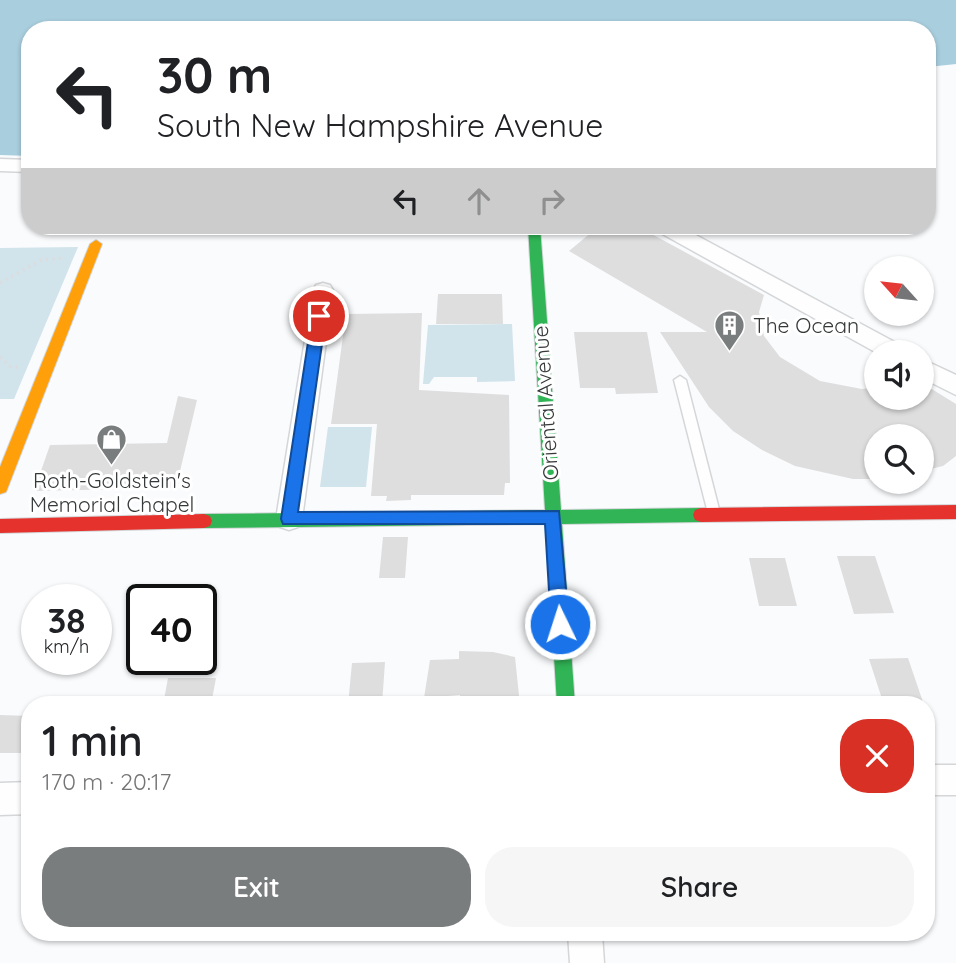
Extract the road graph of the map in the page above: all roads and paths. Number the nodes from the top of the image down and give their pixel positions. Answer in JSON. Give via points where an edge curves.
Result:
{"nodes":[{"id":1,"x":0,"y":165,"type":"edge"},
{"id":2,"x":21,"y":166,"type":"edge"},
{"id":3,"x":535,"y":235,"type":"edge"},
{"id":4,"x":680,"y":235,"type":"edge"},
{"id":5,"x":96,"y":244,"type":"dead end"},
{"id":6,"x":90,"y":260,"type":"junction"},
{"id":7,"x":0,"y":282,"type":"edge"},
{"id":8,"x":323,"y":290,"type":"dead end"},
{"id":9,"x":872,"y":340,"type":"edge"},
{"id":10,"x":934,"y":374,"type":"edge"},
{"id":11,"x":680,"y":380,"type":"dead end"},
{"id":12,"x":956,"y":386,"type":"edge"},
{"id":13,"x":0,"y":487,"type":"edge"},
{"id":14,"x":956,"y":512,"type":"edge"},
{"id":15,"x":714,"y":514,"type":"junction"},
{"id":16,"x":553,"y":516,"type":"junction"},
{"id":17,"x":289,"y":519,"type":"junction"},
{"id":18,"x":0,"y":526,"type":"edge"},
{"id":19,"x":565,"y":696,"type":"edge"},
{"id":20,"x":935,"y":780,"type":"edge"},
{"id":21,"x":956,"y":780,"type":"edge"},
{"id":22,"x":21,"y":798,"type":"edge"},
{"id":23,"x":0,"y":799,"type":"edge"},
{"id":24,"x":586,"y":941,"type":"edge"},
{"id":25,"x":587,"y":963,"type":"edge"}],
"edges":[{"from":1,"to":2,"type":"street"},
{"from":3,"to":16,"type":"street","name":"Oriental Avenue"},
{"from":4,"to":9,"type":"street"},
{"from":5,"to":6,"type":"street"},
{"from":6,"to":7,"type":"path","via":[[41,260]]},
{"from":6,"to":13,"type":"street"},
{"from":8,"to":17,"type":"street"},
{"from":10,"to":12,"type":"street"},
{"from":11,"to":15,"type":"lane"},
{"from":14,"to":15,"type":"street"},
{"from":15,"to":16,"type":"street"},
{"from":16,"to":17,"type":"street"},
{"from":16,"to":19,"type":"street","name":"Oriental Avenue"},
{"from":17,"to":18,"type":"street"},
{"from":20,"to":21,"type":"street"},
{"from":22,"to":23,"type":"street"},
{"from":24,"to":25,"type":"street"}]}
